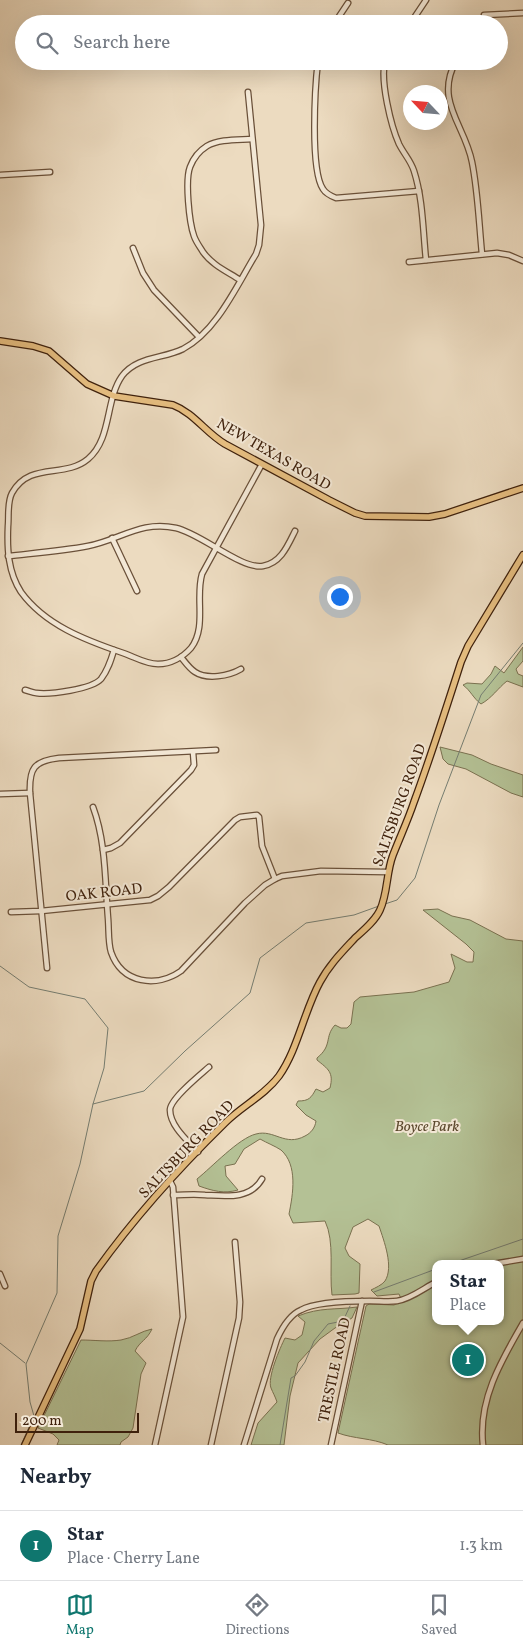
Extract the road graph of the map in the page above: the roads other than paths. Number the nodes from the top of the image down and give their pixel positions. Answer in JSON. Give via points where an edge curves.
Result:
{"nodes":[{"id":1,"x":426,"y":0,"type":"edge"},
{"id":2,"x":348,"y":3,"type":"dead end"},
{"id":3,"x":523,"y":13,"type":"edge"},
{"id":4,"x":340,"y":15,"type":"edge"},
{"id":5,"x":416,"y":15,"type":"edge"},
{"id":6,"x":484,"y":15,"type":"dead end"},
{"id":7,"x":317,"y":70,"type":"edge"},
{"id":8,"x":383,"y":70,"type":"edge"},
{"id":9,"x":453,"y":70,"type":"edge"},
{"id":10,"x":248,"y":92,"type":"dead end"},
{"id":11,"x":252,"y":139,"type":"junction"},
{"id":12,"x":50,"y":172,"type":"dead end"},
{"id":13,"x":0,"y":175,"type":"edge"},
{"id":14,"x":419,"y":191,"type":"junction"},
{"id":15,"x":133,"y":248,"type":"dead end"},
{"id":16,"x":482,"y":254,"type":"junction"},
{"id":17,"x":426,"y":260,"type":"junction"},
{"id":18,"x":523,"y":261,"type":"edge"},
{"id":19,"x":410,"y":262,"type":"dead end"},
{"id":20,"x":240,"y":280,"type":"junction"},
{"id":21,"x":199,"y":337,"type":"junction"},
{"id":22,"x":0,"y":341,"type":"edge"},
{"id":23,"x":114,"y":396,"type":"junction"},
{"id":24,"x":262,"y":464,"type":"junction"},
{"id":25,"x":523,"y":488,"type":"edge"},
{"id":26,"x":295,"y":531,"type":"dead end"},
{"id":27,"x":112,"y":538,"type":"junction"},
{"id":28,"x":216,"y":547,"type":"junction"},
{"id":29,"x":523,"y":555,"type":"edge"},
{"id":30,"x":8,"y":556,"type":"junction"},
{"id":31,"x":137,"y":591,"type":"dead end"},
{"id":32,"x":114,"y":650,"type":"junction"},
{"id":33,"x":181,"y":657,"type":"junction"},
{"id":34,"x":241,"y":669,"type":"dead end"},
{"id":35,"x":25,"y":690,"type":"dead end"},
{"id":36,"x":216,"y":750,"type":"dead end"},
{"id":37,"x":194,"y":752,"type":"junction"},
{"id":38,"x":30,"y":793,"type":"junction"},
{"id":39,"x":0,"y":794,"type":"edge"},
{"id":40,"x":93,"y":807,"type":"dead end"},
{"id":41,"x":103,"y":850,"type":"junction"},
{"id":42,"x":387,"y":872,"type":"junction"},
{"id":43,"x":276,"y":879,"type":"junction"},
{"id":44,"x":107,"y":904,"type":"junction"},
{"id":45,"x":41,"y":911,"type":"junction"},
{"id":46,"x":11,"y":912,"type":"dead end"},
{"id":47,"x":47,"y":968,"type":"dead end"},
{"id":48,"x":208,"y":1067,"type":"dead end"},
{"id":49,"x":198,"y":1152,"type":"junction"},
{"id":50,"x":262,"y":1179,"type":"dead end"},
{"id":51,"x":170,"y":1181,"type":"junction"},
{"id":52,"x":173,"y":1195,"type":"junction"},
{"id":53,"x":235,"y":1242,"type":"dead end"},
{"id":54,"x":523,"y":1259,"type":"edge"},
{"id":55,"x":504,"y":1262,"type":"edge"},
{"id":56,"x":0,"y":1274,"type":"edge"},
{"id":57,"x":432,"y":1284,"type":"edge"},
{"id":58,"x":5,"y":1286,"type":"dead end"},
{"id":59,"x":362,"y":1301,"type":"junction"},
{"id":60,"x":523,"y":1323,"type":"edge"},
{"id":61,"x":25,"y":1444,"type":"edge"},
{"id":62,"x":155,"y":1445,"type":"edge"},
{"id":63,"x":211,"y":1445,"type":"edge"},
{"id":64,"x":244,"y":1445,"type":"edge"},
{"id":65,"x":331,"y":1445,"type":"edge"},
{"id":66,"x":483,"y":1445,"type":"edge"}],
"edges":[{"from":1,"to":5,"type":"street"},
{"from":2,"to":4,"type":"street"},
{"from":3,"to":6,"type":"street"},
{"from":7,"to":14,"type":"street","via":[[314,113],[318,175],[323,189],[336,198]]},
{"from":8,"to":14,"type":"street","via":[[391,119],[400,147],[413,166]]},
{"from":9,"to":16,"type":"street","via":[[447,85],[448,96],[471,159]]},
{"from":10,"to":11,"type":"street"},
{"from":11,"to":20,"type":"street","via":[[261,225],[256,254]]},
{"from":11,"to":20,"type":"street","via":[[208,146],[195,158],[187,180],[194,237],[205,255]]},
{"from":12,"to":13,"type":"street"},
{"from":14,"to":17,"type":"street"},
{"from":15,"to":21,"type":"street","via":[[142,272],[154,290]]},
{"from":16,"to":17,"type":"street"},
{"from":16,"to":18,"type":"street","via":[[503,254]]},
{"from":17,"to":19,"type":"street"},
{"from":20,"to":21,"type":"street","via":[[215,320]]},
{"from":21,"to":23,"type":"street","via":[[183,349],[136,363],[121,378]]},
{"from":22,"to":23,"type":"main road","name":"NEW TEXAS ROAD","via":[[49,351],[87,384]]},
{"from":23,"to":24,"type":"main road","name":"NEW TEXAS ROAD","via":[[180,408],[218,440]]},
{"from":23,"to":30,"type":"street","via":[[103,434],[93,454],[72,468],[30,475],[12,493]]},
{"from":24,"to":25,"type":"main road","name":"NEW TEXAS ROAD","via":[[365,516],[429,517]]},
{"from":24,"to":28,"type":"street"},
{"from":26,"to":28,"type":"street","via":[[280,556],[262,566],[250,565]]},
{"from":27,"to":28,"type":"street","via":[[137,529],[171,527],[185,530]]},
{"from":27,"to":30,"type":"street","via":[[88,546]]},
{"from":27,"to":31,"type":"street"},
{"from":28,"to":33,"type":"street","via":[[200,582],[197,635],[191,648]]},
{"from":29,"to":42,"type":"main road","name":"SALTSBURG ROAD","via":[[468,646]]},
{"from":30,"to":32,"type":"street","via":[[14,580],[43,616],[89,641]]},
{"from":32,"to":33,"type":"street","via":[[159,664]]},
{"from":32,"to":35,"type":"street","via":[[101,679],[92,685],[37,693]]},
{"from":33,"to":34,"type":"street","via":[[194,671],[203,675],[231,674]]},
{"from":36,"to":37,"type":"street"},
{"from":37,"to":38,"type":"street","via":[[45,760],[32,771]]},
{"from":37,"to":41,"type":"street","via":[[193,767],[182,780],[120,843]]},
{"from":38,"to":39,"type":"street"},
{"from":38,"to":45,"type":"street"},
{"from":40,"to":41,"type":"street"},
{"from":41,"to":44,"type":"street"},
{"from":42,"to":43,"type":"street","via":[[321,872]]},
{"from":42,"to":49,"type":"main road","name":"SALTSBURG ROAD","via":[[380,909],[325,973],[280,1075],[226,1122]]},
{"from":43,"to":44,"type":"street","name":"OAK ROAD","via":[[262,846],[259,817],[240,817],[158,896],[150,900]]},
{"from":43,"to":44,"type":"street","via":[[245,904],[181,971],[168,979],[152,982],[132,977],[121,969],[111,951]]},
{"from":44,"to":45,"type":"street","name":"OAK ROAD"},
{"from":45,"to":46,"type":"street","name":"OAK ROAD"},
{"from":45,"to":47,"type":"street"},
{"from":48,"to":49,"type":"street","via":[[178,1096],[170,1110],[177,1127]]},
{"from":49,"to":51,"type":"main road","name":"SALTSBURG ROAD"},
{"from":50,"to":52,"type":"street","via":[[247,1192],[228,1196]]},
{"from":51,"to":52,"type":"street"},
{"from":51,"to":61,"type":"main road","name":"SALTSBURG ROAD","via":[[144,1209],[91,1280],[80,1329]]},
{"from":52,"to":62,"type":"street","via":[[183,1317]]},
{"from":53,"to":63,"type":"street","via":[[239,1318]]},
{"from":54,"to":55,"type":"street"},
{"from":56,"to":58,"type":"street"},
{"from":57,"to":59,"type":"street","via":[[397,1301]]},
{"from":59,"to":64,"type":"street","via":[[310,1306],[296,1313],[284,1325]]},
{"from":59,"to":65,"type":"street","name":"TRESTLE ROAD"},
{"from":60,"to":66,"type":"street","via":[[494,1376],[482,1416]]}]}
